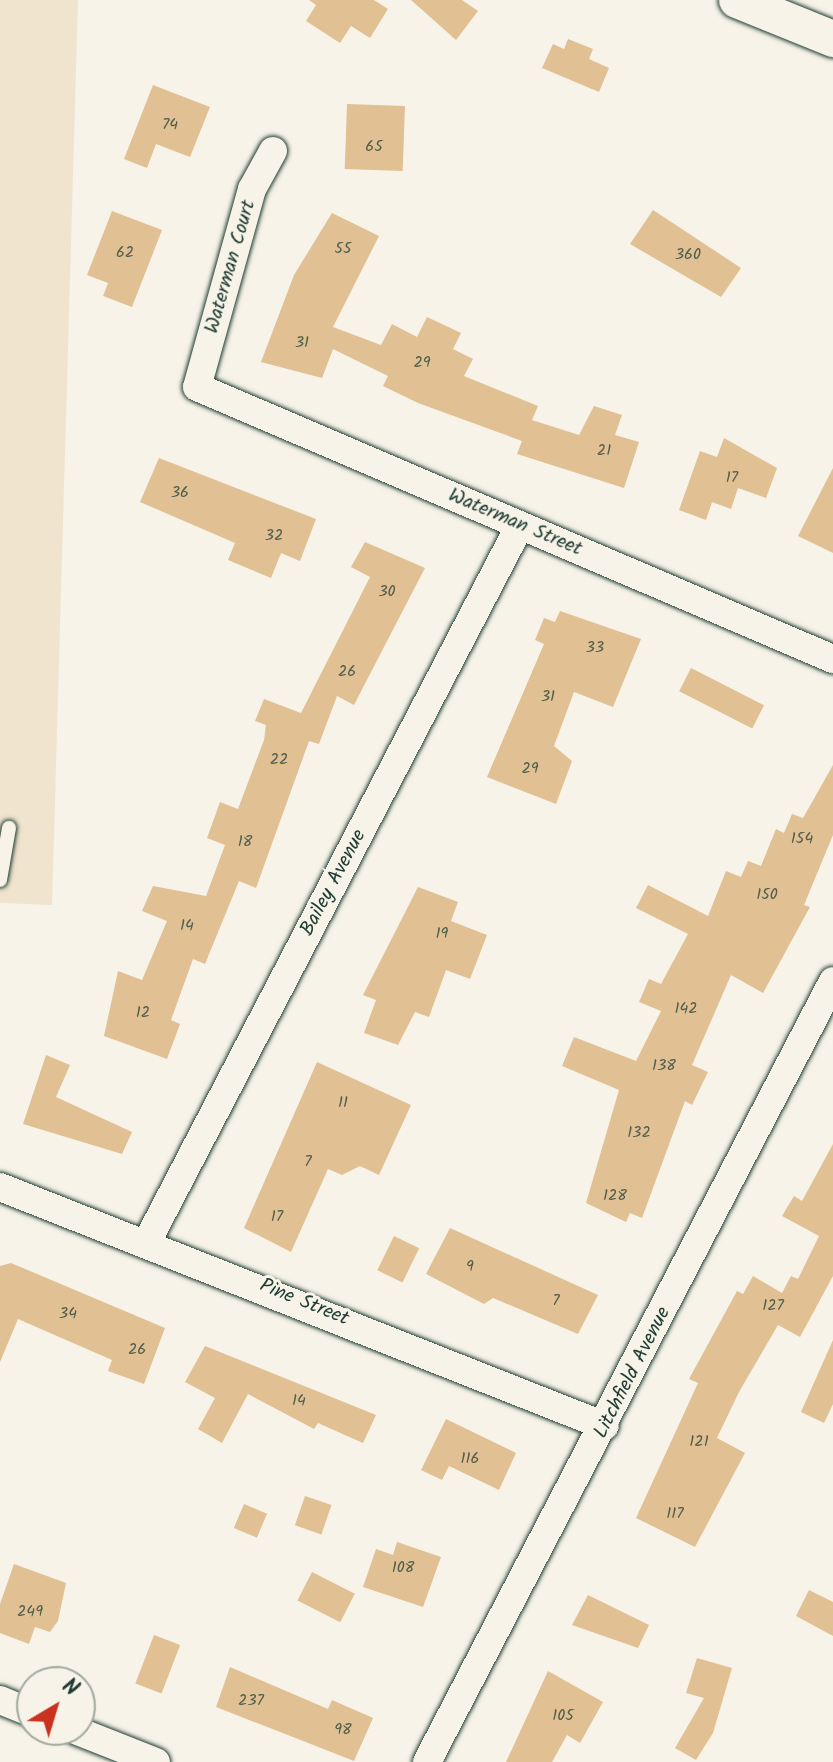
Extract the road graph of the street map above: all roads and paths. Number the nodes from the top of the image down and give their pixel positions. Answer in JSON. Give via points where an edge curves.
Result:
{"nodes":[{"id":1,"x":737,"y":0,"type":"edge"},
{"id":2,"x":833,"y":39,"type":"edge"},
{"id":3,"x":273,"y":151,"type":"dead end"},
{"id":4,"x":197,"y":387,"type":"joint"},
{"id":5,"x":520,"y":525,"type":"junction"},
{"id":6,"x":833,"y":659,"type":"edge"},
{"id":7,"x":9,"y":828,"type":"dead end"},
{"id":8,"x":0,"y":880,"type":"edge"},
{"id":9,"x":833,"y":981,"type":"edge"},
{"id":10,"x":0,"y":1187,"type":"edge"},
{"id":11,"x":148,"y":1240,"type":"junction"},
{"id":12,"x":605,"y":1426,"type":"junction"},
{"id":13,"x":96,"y":1738,"type":"edge"},
{"id":14,"x":156,"y":1762,"type":"edge"},
{"id":15,"x":427,"y":1762,"type":"edge"}],
"edges":[{"from":1,"to":2,"type":"street"},
{"from":3,"to":4,"type":"street","name":"Waterman Court","via":[[252,189]]},
{"from":4,"to":5,"type":"street","name":"Waterman Street"},
{"from":5,"to":6,"type":"street","name":"Waterman Street"},
{"from":5,"to":11,"type":"street","name":"Bailey Avenue"},
{"from":7,"to":8,"type":"lane"},
{"from":9,"to":12,"type":"street","name":"Litchfield Avenue"},
{"from":10,"to":11,"type":"street","name":"Pine Street"},
{"from":11,"to":12,"type":"street","name":"Pine Street"},
{"from":12,"to":15,"type":"street","name":"Litchfield Avenue"},
{"from":13,"to":14,"type":"street"}]}
